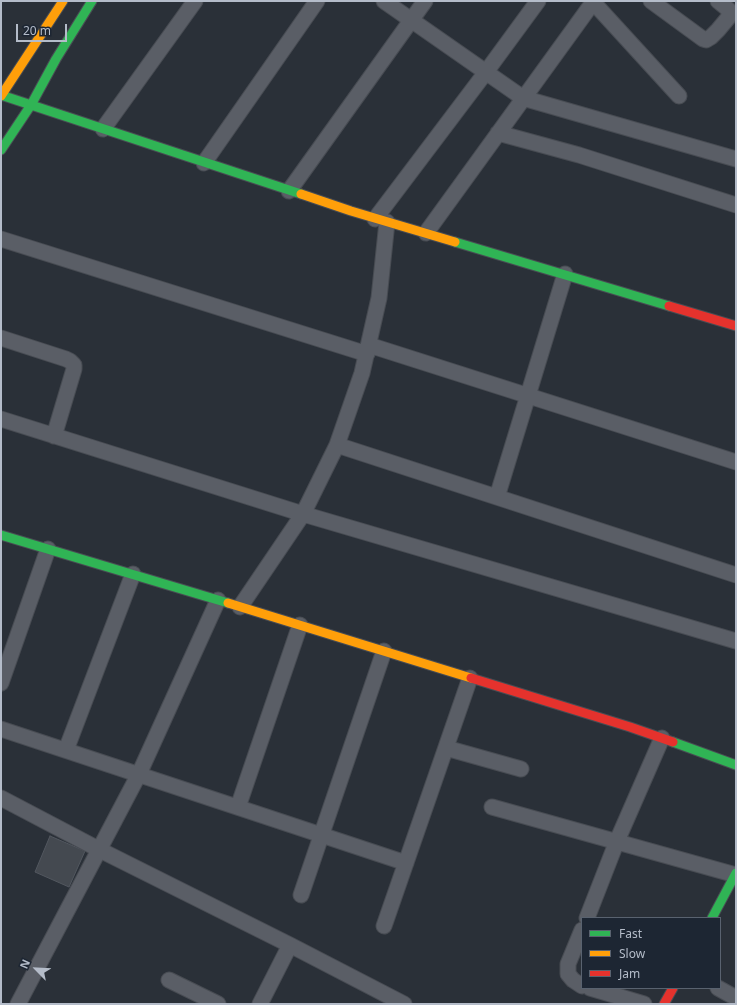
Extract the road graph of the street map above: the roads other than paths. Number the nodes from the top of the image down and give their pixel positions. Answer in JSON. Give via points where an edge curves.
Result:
{"nodes":[{"id":1,"x":63,"y":1,"type":"edge"},
{"id":2,"x":92,"y":1,"type":"edge"},
{"id":3,"x":194,"y":1,"type":"edge"},
{"id":4,"x":317,"y":1,"type":"edge"},
{"id":5,"x":384,"y":1,"type":"edge"},
{"id":6,"x":425,"y":1,"type":"edge"},
{"id":7,"x":538,"y":1,"type":"edge"},
{"id":8,"x":651,"y":1,"type":"edge"},
{"id":9,"x":718,"y":1,"type":"edge"},
{"id":10,"x":593,"y":2,"type":"edge"},
{"id":11,"x":412,"y":20,"type":"junction"},
{"id":12,"x":486,"y":72,"type":"junction"},
{"id":13,"x":1,"y":95,"type":"edge"},
{"id":14,"x":679,"y":96,"type":"dead end"},
{"id":15,"x":524,"y":98,"type":"junction"},
{"id":16,"x":31,"y":105,"type":"junction"},
{"id":17,"x":103,"y":129,"type":"junction"},
{"id":18,"x":498,"y":133,"type":"junction"},
{"id":19,"x":1,"y":150,"type":"edge"},
{"id":20,"x":736,"y":158,"type":"edge"},
{"id":21,"x":204,"y":162,"type":"junction"},
{"id":22,"x":289,"y":191,"type":"junction"},
{"id":23,"x":736,"y":205,"type":"edge"},
{"id":24,"x":381,"y":220,"type":"junction"},
{"id":25,"x":426,"y":234,"type":"junction"},
{"id":26,"x":1,"y":239,"type":"edge"},
{"id":27,"x":565,"y":274,"type":"junction"},
{"id":28,"x":736,"y":326,"type":"edge"},
{"id":29,"x":1,"y":338,"type":"edge"},
{"id":30,"x":368,"y":349,"type":"junction"},
{"id":31,"x":528,"y":396,"type":"junction"},
{"id":32,"x":1,"y":419,"type":"edge"},
{"id":33,"x":54,"y":436,"type":"junction"},
{"id":34,"x":337,"y":445,"type":"junction"},
{"id":35,"x":736,"y":462,"type":"edge"},
{"id":36,"x":496,"y":497,"type":"junction"},
{"id":37,"x":303,"y":514,"type":"junction"},
{"id":38,"x":1,"y":535,"type":"edge"},
{"id":39,"x":48,"y":549,"type":"junction"},
{"id":40,"x":133,"y":574,"type":"junction"},
{"id":41,"x":736,"y":575,"type":"edge"},
{"id":42,"x":218,"y":600,"type":"junction"},
{"id":43,"x":240,"y":607,"type":"junction"},
{"id":44,"x":300,"y":625,"type":"junction"},
{"id":45,"x":736,"y":641,"type":"edge"},
{"id":46,"x":384,"y":651,"type":"junction"},
{"id":47,"x":470,"y":678,"type":"junction"},
{"id":48,"x":1,"y":683,"type":"edge"},
{"id":49,"x":1,"y":729,"type":"edge"},
{"id":50,"x":662,"y":738,"type":"junction"},
{"id":51,"x":446,"y":748,"type":"junction"},
{"id":52,"x":66,"y":750,"type":"junction"},
{"id":53,"x":736,"y":764,"type":"edge"},
{"id":54,"x":521,"y":769,"type":"dead end"},
{"id":55,"x":139,"y":774,"type":"junction"},
{"id":56,"x":1,"y":798,"type":"edge"},
{"id":57,"x":238,"y":807,"type":"junction"},
{"id":58,"x":492,"y":807,"type":"dead end"},
{"id":59,"x":321,"y":835,"type":"junction"},
{"id":60,"x":617,"y":842,"type":"junction"},
{"id":61,"x":100,"y":850,"type":"junction"},
{"id":62,"x":406,"y":863,"type":"junction"},
{"id":63,"x":736,"y":874,"type":"edge"},
{"id":64,"x":301,"y":895,"type":"dead end"},
{"id":65,"x":587,"y":917,"type":"edge"},
{"id":66,"x":713,"y":917,"type":"edge"},
{"id":67,"x":384,"y":926,"type":"dead end"},
{"id":68,"x":581,"y":932,"type":"edge"},
{"id":69,"x":290,"y":945,"type":"junction"},
{"id":70,"x":169,"y":980,"type":"dead end"},
{"id":71,"x":581,"y":985,"type":"edge"},
{"id":72,"x":593,"y":989,"type":"edge"},
{"id":73,"x":672,"y":989,"type":"edge"},
{"id":74,"x":720,"y":989,"type":"edge"},
{"id":75,"x":736,"y":998,"type":"edge"},
{"id":76,"x":23,"y":1002,"type":"edge"},
{"id":77,"x":218,"y":1004,"type":"edge"},
{"id":78,"x":260,"y":1004,"type":"edge"},
{"id":79,"x":404,"y":1004,"type":"edge"},
{"id":80,"x":644,"y":1004,"type":"edge"},
{"id":81,"x":664,"y":1004,"type":"edge"}],
"edges":[{"from":1,"to":13,"type":"street"},
{"from":2,"to":16,"type":"street"},
{"from":3,"to":17,"type":"street"},
{"from":4,"to":21,"type":"street"},
{"from":5,"to":11,"type":"street"},
{"from":6,"to":11,"type":"street"},
{"from":7,"to":12,"type":"street"},
{"from":8,"to":9,"type":"street","via":[[706,40],[715,34],[728,18],[729,10]]},
{"from":10,"to":14,"type":"street"},
{"from":10,"to":15,"type":"street"},
{"from":11,"to":12,"type":"street"},
{"from":11,"to":22,"type":"street"},
{"from":12,"to":15,"type":"street"},
{"from":12,"to":24,"type":"street"},
{"from":13,"to":16,"type":"street"},
{"from":15,"to":18,"type":"street"},
{"from":15,"to":20,"type":"street"},
{"from":16,"to":17,"type":"street"},
{"from":16,"to":19,"type":"street"},
{"from":17,"to":21,"type":"street"},
{"from":18,"to":23,"type":"street","via":[[579,155]]},
{"from":18,"to":25,"type":"street"},
{"from":21,"to":22,"type":"street"},
{"from":22,"to":24,"type":"street"},
{"from":24,"to":25,"type":"street"},
{"from":24,"to":30,"type":"street","via":[[379,298]]},
{"from":25,"to":27,"type":"street"},
{"from":26,"to":30,"type":"street"},
{"from":27,"to":28,"type":"street"},
{"from":27,"to":31,"type":"street"},
{"from":29,"to":33,"type":"street","via":[[66,359],[74,365]]},
{"from":30,"to":31,"type":"street"},
{"from":30,"to":34,"type":"street"},
{"from":31,"to":35,"type":"street"},
{"from":31,"to":36,"type":"street"},
{"from":32,"to":33,"type":"street"},
{"from":33,"to":37,"type":"street"},
{"from":34,"to":36,"type":"street"},
{"from":34,"to":37,"type":"street"},
{"from":36,"to":41,"type":"street"},
{"from":37,"to":43,"type":"street"},
{"from":37,"to":45,"type":"street"},
{"from":38,"to":39,"type":"street"},
{"from":39,"to":40,"type":"street"},
{"from":39,"to":48,"type":"street"},
{"from":40,"to":42,"type":"street"},
{"from":40,"to":52,"type":"street"},
{"from":42,"to":43,"type":"street"},
{"from":42,"to":55,"type":"street"},
{"from":43,"to":44,"type":"street"},
{"from":44,"to":46,"type":"street"},
{"from":44,"to":57,"type":"street"},
{"from":46,"to":47,"type":"street"},
{"from":46,"to":59,"type":"street"},
{"from":47,"to":50,"type":"street"},
{"from":47,"to":51,"type":"street"},
{"from":49,"to":52,"type":"street"},
{"from":50,"to":53,"type":"street"},
{"from":50,"to":60,"type":"street"},
{"from":51,"to":54,"type":"street"},
{"from":51,"to":62,"type":"street"},
{"from":52,"to":55,"type":"street"},
{"from":55,"to":57,"type":"street"},
{"from":55,"to":61,"type":"street"},
{"from":56,"to":61,"type":"street"},
{"from":57,"to":59,"type":"street"},
{"from":58,"to":60,"type":"street"},
{"from":59,"to":62,"type":"street"},
{"from":59,"to":64,"type":"street"},
{"from":60,"to":63,"type":"street"},
{"from":60,"to":65,"type":"street"},
{"from":61,"to":69,"type":"street"},
{"from":61,"to":76,"type":"street"},
{"from":62,"to":67,"type":"street"},
{"from":63,"to":66,"type":"street"},
{"from":68,"to":71,"type":"street","via":[[568,964],[568,974]]},
{"from":69,"to":78,"type":"street"},
{"from":69,"to":79,"type":"street"},
{"from":70,"to":77,"type":"street"},
{"from":72,"to":80,"type":"street"},
{"from":73,"to":81,"type":"street"},
{"from":74,"to":75,"type":"street"}]}
